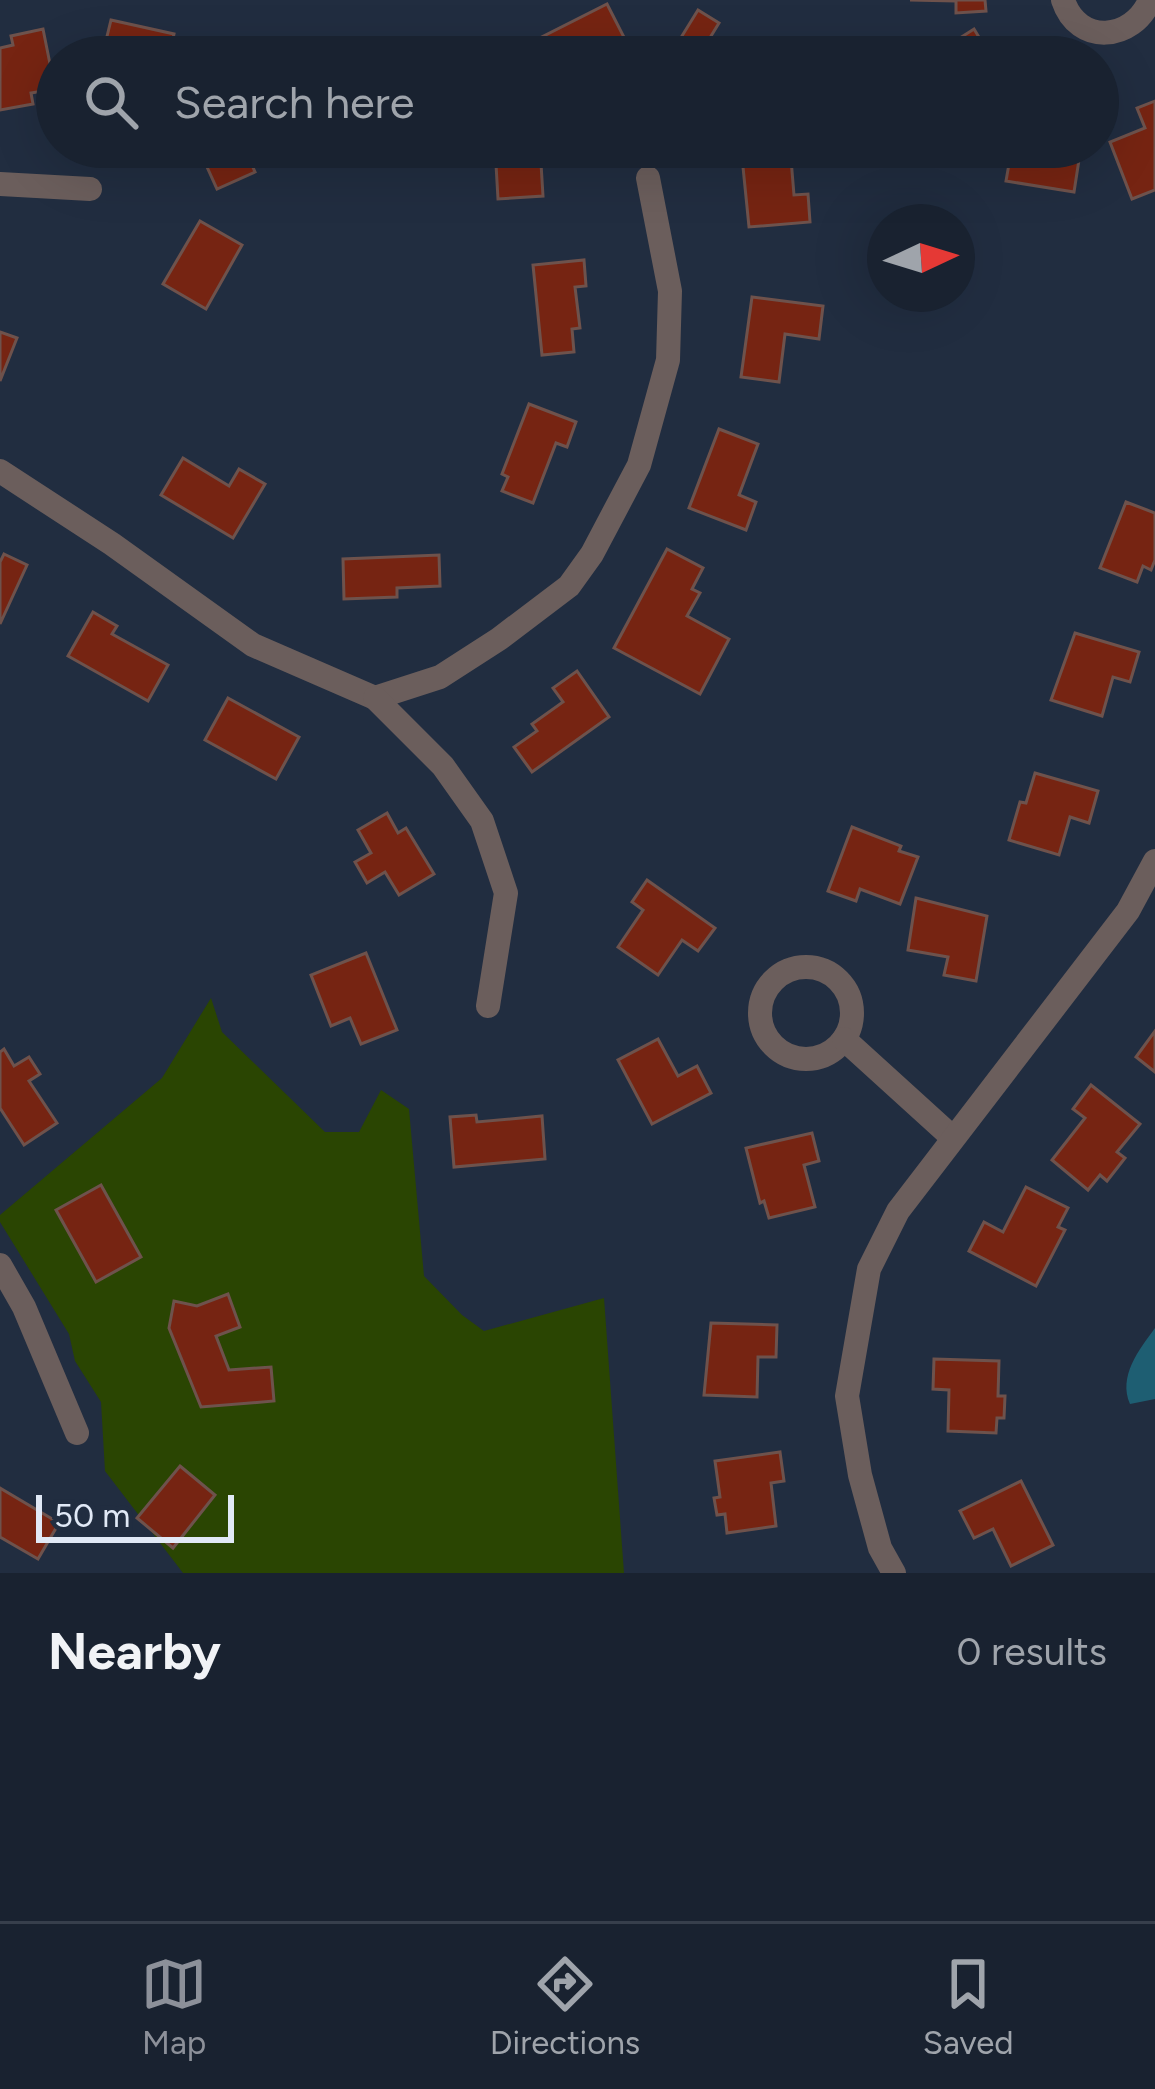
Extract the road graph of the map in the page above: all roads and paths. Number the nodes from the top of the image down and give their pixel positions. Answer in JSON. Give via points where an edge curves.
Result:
{"nodes":[{"id":1,"x":1063,"y":0,"type":"edge"},
{"id":2,"x":1150,"y":0,"type":"edge"},
{"id":3,"x":648,"y":178,"type":"dead end"},
{"id":4,"x":0,"y":184,"type":"edge"},
{"id":5,"x":90,"y":190,"type":"dead end"},
{"id":6,"x":0,"y":471,"type":"edge"},
{"id":7,"x":374,"y":698,"type":"junction"},
{"id":8,"x":1155,"y":861,"type":"edge"},
{"id":9,"x":488,"y":1006,"type":"dead end"},
{"id":10,"x":844,"y":1039,"type":"dead end"},
{"id":11,"x":953,"y":1138,"type":"junction"},
{"id":12,"x":0,"y":1265,"type":"edge"},
{"id":13,"x":76,"y":1433,"type":"dead end"},
{"id":14,"x":894,"y":1573,"type":"edge"}],
"edges":[{"from":1,"to":2,"type":"street","via":[[1076,22],[1102,34],[1131,27]]},
{"from":3,"to":7,"type":"street","via":[[670,291],[668,360],[639,464],[592,554],[569,586],[479,652],[440,677]]},
{"from":4,"to":5,"type":"street"},
{"from":6,"to":7,"type":"street","via":[[253,645]]},
{"from":7,"to":9,"type":"street","via":[[443,766],[482,821],[506,893]]},
{"from":8,"to":11,"type":"street","via":[[1128,911]]},
{"from":10,"to":11,"type":"street"},
{"from":11,"to":14,"type":"street","via":[[898,1211],[869,1269],[847,1396],[860,1475]]},
{"from":12,"to":13,"type":"street"}]}
